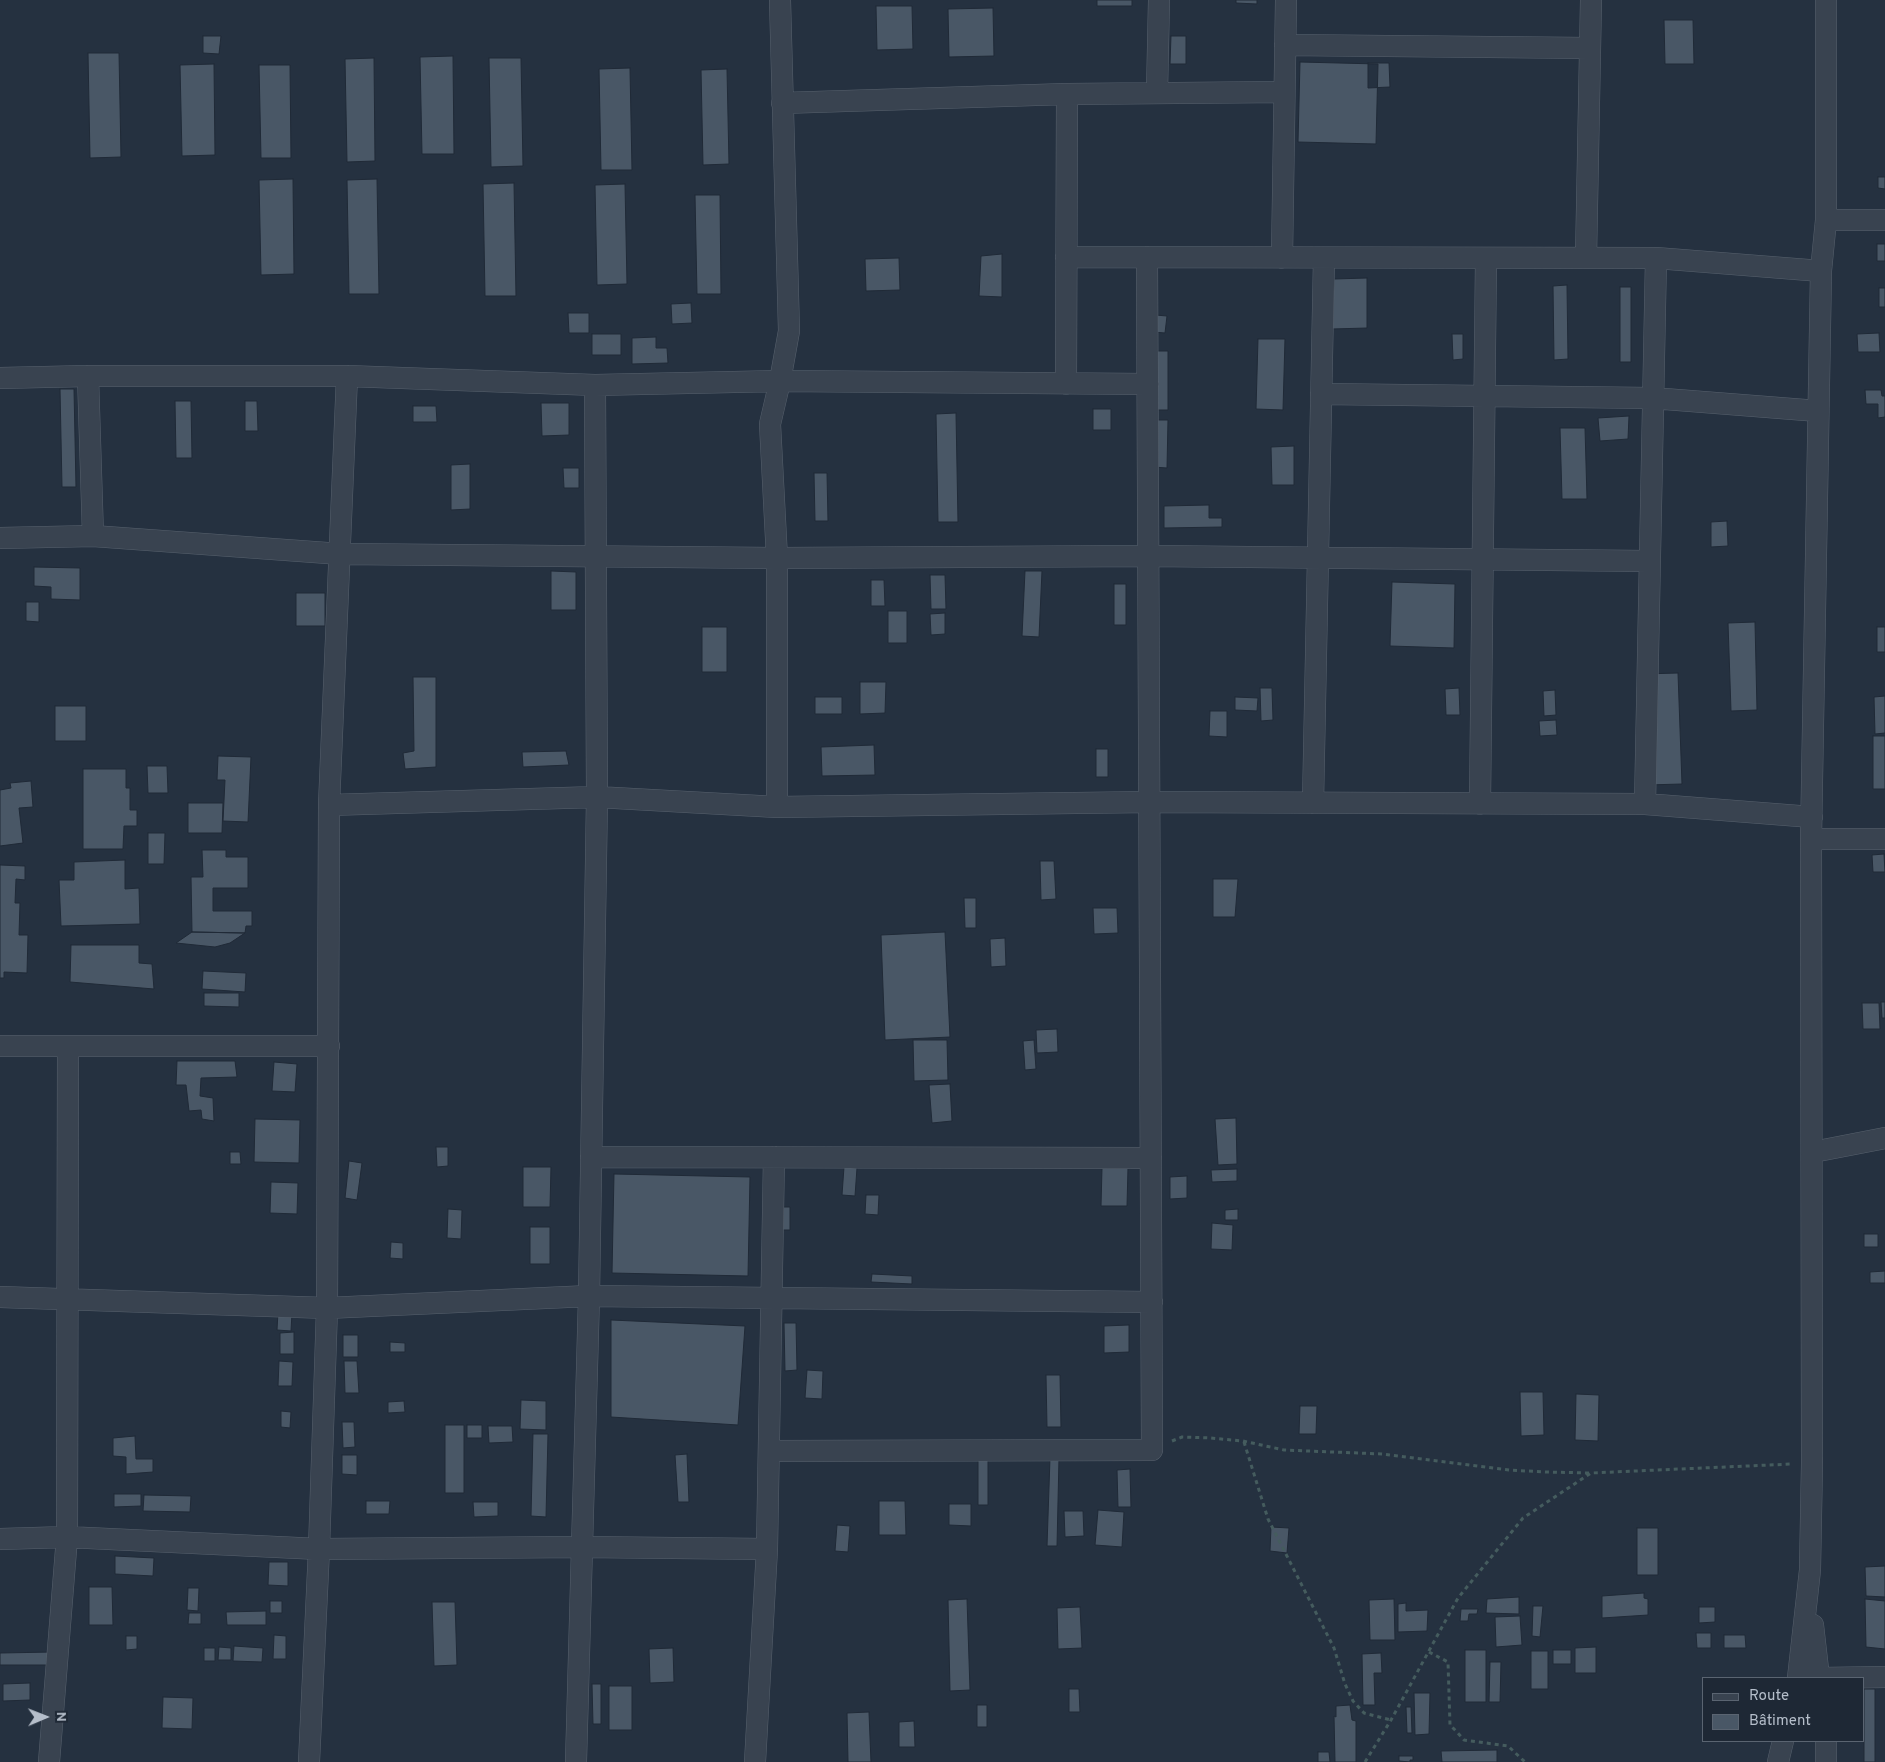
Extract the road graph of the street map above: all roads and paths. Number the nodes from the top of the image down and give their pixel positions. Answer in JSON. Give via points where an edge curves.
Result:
{"nodes":[{"id":1,"x":780,"y":0,"type":"edge"},
{"id":2,"x":1158,"y":0,"type":"edge"},
{"id":3,"x":1286,"y":0,"type":"edge"},
{"id":4,"x":1590,"y":0,"type":"edge"},
{"id":5,"x":1826,"y":0,"type":"edge"},
{"id":6,"x":1285,"y":45,"type":"junction"},
{"id":7,"x":1590,"y":48,"type":"junction"},
{"id":8,"x":1284,"y":92,"type":"junction"},
{"id":9,"x":1157,"y":93,"type":"junction"},
{"id":10,"x":1067,"y":94,"type":"junction"},
{"id":11,"x":782,"y":103,"type":"junction"},
{"id":12,"x":1826,"y":220,"type":"junction"},
{"id":13,"x":1885,"y":220,"type":"edge"},
{"id":14,"x":1066,"y":258,"type":"junction"},
{"id":15,"x":1147,"y":258,"type":"junction"},
{"id":16,"x":1282,"y":258,"type":"junction"},
{"id":17,"x":1324,"y":258,"type":"junction"},
{"id":18,"x":1486,"y":258,"type":"junction"},
{"id":19,"x":1586,"y":258,"type":"junction"},
{"id":20,"x":1656,"y":258,"type":"junction"},
{"id":21,"x":1820,"y":270,"type":"junction"},
{"id":22,"x":88,"y":376,"type":"junction"},
{"id":23,"x":348,"y":376,"type":"junction"},
{"id":24,"x":0,"y":378,"type":"edge"},
{"id":25,"x":780,"y":381,"type":"junction"},
{"id":26,"x":595,"y":384,"type":"junction"},
{"id":27,"x":1066,"y":384,"type":"junction"},
{"id":28,"x":1148,"y":384,"type":"junction"},
{"id":29,"x":1322,"y":394,"type":"junction"},
{"id":30,"x":1485,"y":396,"type":"junction"},
{"id":31,"x":1652,"y":398,"type":"junction"},
{"id":32,"x":1818,"y":411,"type":"junction"},
{"id":33,"x":93,"y":536,"type":"junction"},
{"id":34,"x":0,"y":538,"type":"edge"},
{"id":35,"x":341,"y":554,"type":"junction"},
{"id":36,"x":596,"y":556,"type":"junction"},
{"id":37,"x":1148,"y":556,"type":"junction"},
{"id":38,"x":1318,"y":557,"type":"junction"},
{"id":39,"x":777,"y":558,"type":"junction"},
{"id":40,"x":1483,"y":559,"type":"junction"},
{"id":41,"x":1650,"y":561,"type":"junction"},
{"id":42,"x":597,"y":797,"type":"junction"},
{"id":43,"x":1150,"y":802,"type":"junction"},
{"id":44,"x":1313,"y":803,"type":"junction"},
{"id":45,"x":1480,"y":804,"type":"junction"},
{"id":46,"x":1644,"y":804,"type":"junction"},
{"id":47,"x":329,"y":805,"type":"junction"},
{"id":48,"x":777,"y":807,"type":"junction"},
{"id":49,"x":1812,"y":817,"type":"junction"},
{"id":50,"x":1885,"y":839,"type":"edge"},
{"id":51,"x":1811,"y":840,"type":"junction"},
{"id":52,"x":0,"y":1046,"type":"edge"},
{"id":53,"x":329,"y":1046,"type":"junction"},
{"id":54,"x":68,"y":1047,"type":"junction"},
{"id":55,"x":1885,"y":1138,"type":"edge"},
{"id":56,"x":1813,"y":1152,"type":"junction"},
{"id":57,"x":591,"y":1157,"type":"junction"},
{"id":58,"x":774,"y":1157,"type":"junction"},
{"id":59,"x":1151,"y":1158,"type":"junction"},
{"id":60,"x":589,"y":1296,"type":"junction"},
{"id":61,"x":0,"y":1297,"type":"edge"},
{"id":62,"x":69,"y":1298,"type":"junction"},
{"id":63,"x":772,"y":1298,"type":"junction"},
{"id":64,"x":1152,"y":1302,"type":"junction"},
{"id":65,"x":327,"y":1308,"type":"junction"},
{"id":66,"x":1243,"y":1441,"type":"junction"},
{"id":67,"x":1152,"y":1450,"type":"junction"},
{"id":68,"x":769,"y":1451,"type":"junction"},
{"id":69,"x":1812,"y":1463,"type":"junction"},
{"id":70,"x":1591,"y":1472,"type":"junction"},
{"id":71,"x":67,"y":1537,"type":"junction"},
{"id":72,"x":0,"y":1538,"type":"edge"},
{"id":73,"x":582,"y":1547,"type":"junction"},
{"id":74,"x":319,"y":1549,"type":"junction"},
{"id":75,"x":767,"y":1549,"type":"junction"},
{"id":76,"x":1810,"y":1570,"type":"junction"},
{"id":77,"x":1429,"y":1652,"type":"junction"},
{"id":78,"x":1798,"y":1677,"type":"edge"},
{"id":79,"x":1819,"y":1677,"type":"edge"},
{"id":80,"x":1865,"y":1677,"type":"edge"},
{"id":81,"x":1885,"y":1677,"type":"edge"},
{"id":82,"x":1391,"y":1720,"type":"junction"},
{"id":83,"x":1783,"y":1742,"type":"edge"},
{"id":84,"x":1826,"y":1742,"type":"edge"},
{"id":85,"x":49,"y":1762,"type":"edge"},
{"id":86,"x":309,"y":1762,"type":"edge"},
{"id":87,"x":576,"y":1762,"type":"edge"},
{"id":88,"x":755,"y":1762,"type":"edge"},
{"id":89,"x":1365,"y":1762,"type":"edge"},
{"id":90,"x":1525,"y":1762,"type":"edge"},
{"id":91,"x":1778,"y":1762,"type":"edge"},
{"id":92,"x":1826,"y":1762,"type":"edge"}],
"edges":[{"from":1,"to":11,"type":"street"},
{"from":2,"to":9,"type":"street"},
{"from":3,"to":6,"type":"street"},
{"from":4,"to":7,"type":"street"},
{"from":5,"to":12,"type":"street"},
{"from":6,"to":7,"type":"street"},
{"from":6,"to":8,"type":"street"},
{"from":7,"to":19,"type":"street"},
{"from":8,"to":9,"type":"street"},
{"from":8,"to":16,"type":"street"},
{"from":9,"to":10,"type":"street"},
{"from":10,"to":11,"type":"street"},
{"from":10,"to":14,"type":"street"},
{"from":11,"to":25,"type":"street","via":[[789,330]]},
{"from":12,"to":13,"type":"street"},
{"from":12,"to":21,"type":"street"},
{"from":14,"to":15,"type":"street"},
{"from":14,"to":27,"type":"street"},
{"from":15,"to":16,"type":"street"},
{"from":15,"to":28,"type":"street"},
{"from":16,"to":17,"type":"street"},
{"from":17,"to":18,"type":"street"},
{"from":17,"to":29,"type":"street"},
{"from":18,"to":19,"type":"street"},
{"from":18,"to":30,"type":"street"},
{"from":19,"to":20,"type":"street"},
{"from":20,"to":21,"type":"street"},
{"from":20,"to":31,"type":"street"},
{"from":21,"to":32,"type":"street"},
{"from":22,"to":23,"type":"street"},
{"from":22,"to":24,"type":"street"},
{"from":22,"to":33,"type":"street"},
{"from":23,"to":26,"type":"street"},
{"from":23,"to":35,"type":"street"},
{"from":25,"to":26,"type":"street"},
{"from":25,"to":27,"type":"street"},
{"from":25,"to":39,"type":"street","via":[[770,424]]},
{"from":26,"to":36,"type":"street"},
{"from":27,"to":28,"type":"street"},
{"from":28,"to":37,"type":"street"},
{"from":29,"to":30,"type":"street"},
{"from":29,"to":38,"type":"street"},
{"from":30,"to":31,"type":"street"},
{"from":30,"to":40,"type":"street"},
{"from":31,"to":32,"type":"street"},
{"from":31,"to":41,"type":"street"},
{"from":32,"to":49,"type":"street"},
{"from":33,"to":34,"type":"street"},
{"from":33,"to":35,"type":"street"},
{"from":35,"to":36,"type":"street"},
{"from":35,"to":47,"type":"street"},
{"from":36,"to":39,"type":"street"},
{"from":36,"to":42,"type":"street"},
{"from":37,"to":38,"type":"street"},
{"from":37,"to":39,"type":"street"},
{"from":37,"to":43,"type":"street"},
{"from":38,"to":40,"type":"street"},
{"from":38,"to":44,"type":"street"},
{"from":39,"to":48,"type":"street"},
{"from":40,"to":41,"type":"street"},
{"from":40,"to":45,"type":"street"},
{"from":41,"to":46,"type":"street"},
{"from":42,"to":47,"type":"street"},
{"from":42,"to":48,"type":"street"},
{"from":42,"to":57,"type":"street"},
{"from":43,"to":44,"type":"street"},
{"from":43,"to":48,"type":"street"},
{"from":43,"to":59,"type":"street"},
{"from":44,"to":45,"type":"street"},
{"from":45,"to":46,"type":"street"},
{"from":46,"to":49,"type":"street"},
{"from":47,"to":53,"type":"street"},
{"from":49,"to":51,"type":"street"},
{"from":50,"to":51,"type":"street"},
{"from":51,"to":56,"type":"street"},
{"from":52,"to":54,"type":"street"},
{"from":53,"to":54,"type":"street"},
{"from":53,"to":65,"type":"street"},
{"from":54,"to":62,"type":"street"},
{"from":55,"to":56,"type":"street"},
{"from":56,"to":69,"type":"street"},
{"from":57,"to":58,"type":"street"},
{"from":57,"to":60,"type":"street"},
{"from":58,"to":59,"type":"street"},
{"from":58,"to":63,"type":"street"},
{"from":59,"to":64,"type":"street"},
{"from":60,"to":63,"type":"street"},
{"from":60,"to":65,"type":"street"},
{"from":60,"to":73,"type":"street"},
{"from":61,"to":62,"type":"street"},
{"from":62,"to":65,"type":"street"},
{"from":62,"to":71,"type":"street"},
{"from":63,"to":64,"type":"street"},
{"from":63,"to":68,"type":"street"},
{"from":64,"to":67,"type":"street"},
{"from":65,"to":74,"type":"street"},
{"from":66,"to":67,"type":"path","via":[[1182,1437]]},
{"from":66,"to":70,"type":"path","via":[[1284,1450],[1382,1454],[1509,1470]]},
{"from":66,"to":82,"type":"path","via":[[1268,1520],[1334,1648],[1353,1701],[1364,1713]]},
{"from":67,"to":68,"type":"street"},
{"from":68,"to":75,"type":"street"},
{"from":69,"to":70,"type":"path"},
{"from":69,"to":76,"type":"street"},
{"from":70,"to":77,"type":"path","via":[[1523,1518],[1458,1598]]},
{"from":71,"to":72,"type":"street"},
{"from":71,"to":74,"type":"street"},
{"from":71,"to":85,"type":"street"},
{"from":73,"to":74,"type":"street"},
{"from":73,"to":75,"type":"street"},
{"from":73,"to":87,"type":"street"},
{"from":74,"to":86,"type":"street"},
{"from":75,"to":88,"type":"street"},
{"from":76,"to":78,"type":"street"},
{"from":76,"to":79,"type":"street"},
{"from":77,"to":82,"type":"path"},
{"from":77,"to":90,"type":"path","via":[[1448,1662],[1450,1724],[1464,1740],[1508,1746]]},
{"from":80,"to":81,"type":"street"},
{"from":82,"to":89,"type":"path"},
{"from":83,"to":91,"type":"street"},
{"from":84,"to":92,"type":"street"}]}
